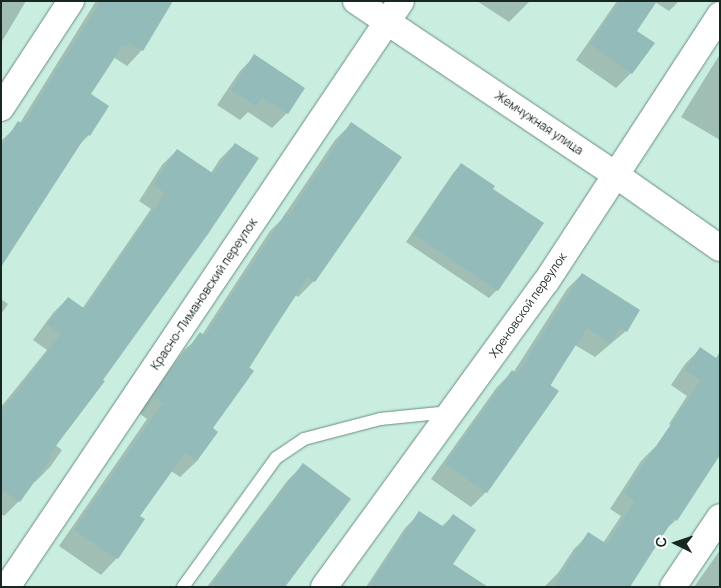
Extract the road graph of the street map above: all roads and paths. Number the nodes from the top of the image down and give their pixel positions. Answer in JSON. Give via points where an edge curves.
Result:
{"nodes":[{"id":1,"x":71,"y":1,"type":"edge"},
{"id":2,"x":356,"y":1,"type":"edge"},
{"id":3,"x":395,"y":12,"type":"edge"},
{"id":4,"x":720,"y":15,"type":"edge"},
{"id":5,"x":1,"y":108,"type":"edge"},
{"id":6,"x":616,"y":175,"type":"junction"},
{"id":7,"x":720,"y":248,"type":"edge"},
{"id":8,"x":452,"y":412,"type":"junction"},
{"id":9,"x":720,"y":517,"type":"edge"},
{"id":10,"x":7,"y":587,"type":"edge"},
{"id":11,"x":183,"y":587,"type":"edge"},
{"id":12,"x":324,"y":587,"type":"edge"},
{"id":13,"x":673,"y":587,"type":"edge"}],
"edges":[{"from":1,"to":5,"type":"street"},
{"from":2,"to":3,"type":"street","name":"Жемчужная улица"},
{"from":3,"to":6,"type":"street","name":"Жемчужная улица"},
{"from":3,"to":10,"type":"street","name":"Красно-Лимановский переулок"},
{"from":4,"to":6,"type":"street","name":"Хреновской переулок"},
{"from":6,"to":7,"type":"street","name":"Жемчужная улица"},
{"from":6,"to":8,"type":"street","name":"Хреновской переулок","via":[[546,282]]},
{"from":8,"to":11,"type":"lane","via":[[380,419],[304,439],[276,458]]},
{"from":8,"to":12,"type":"street","name":"Хреновской переулок"},
{"from":9,"to":13,"type":"street"}]}
